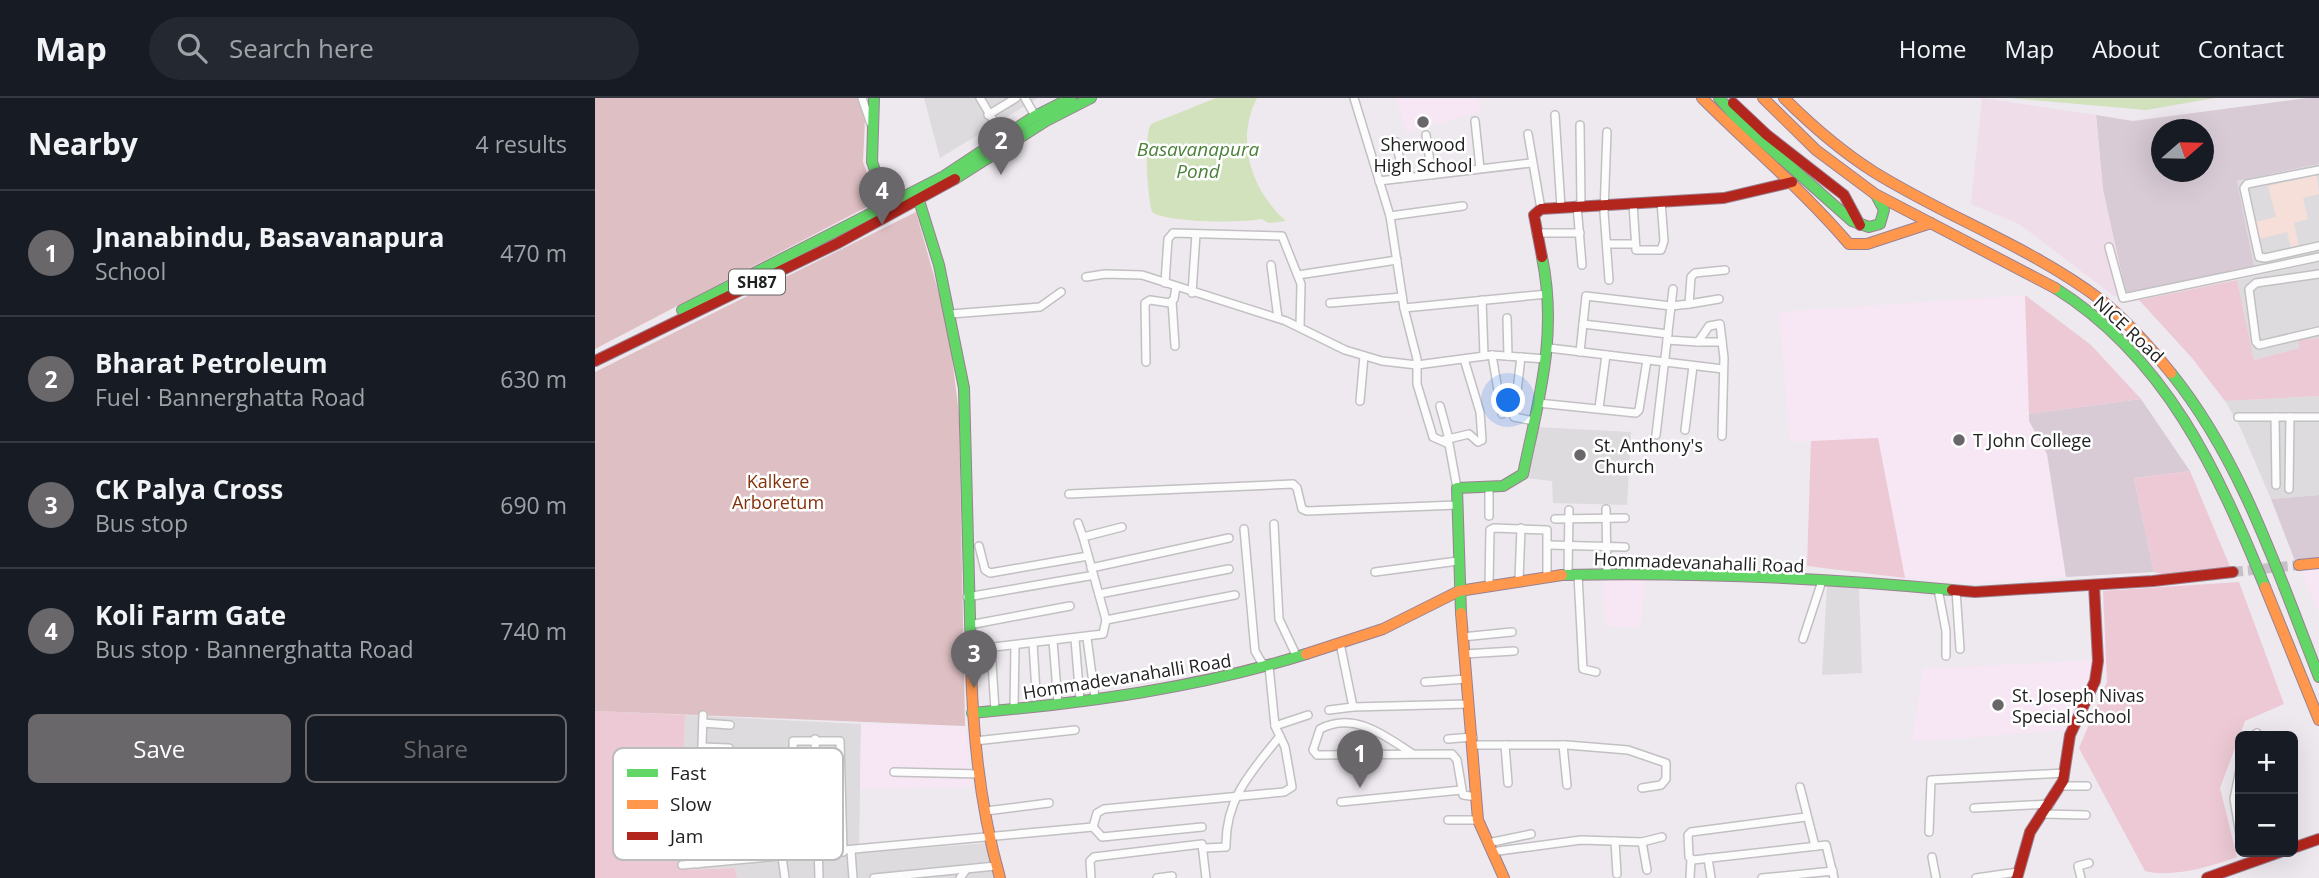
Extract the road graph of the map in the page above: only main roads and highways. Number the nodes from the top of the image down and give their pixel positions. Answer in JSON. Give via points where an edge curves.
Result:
{"nodes":[{"id":1,"x":874,"y":98,"type":"edge"},
{"id":2,"x":1071,"y":98,"type":"edge"},
{"id":3,"x":1090,"y":98,"type":"edge"},
{"id":4,"x":1702,"y":98,"type":"edge"},
{"id":5,"x":1720,"y":98,"type":"edge"},
{"id":6,"x":1728,"y":98,"type":"edge"},
{"id":7,"x":1763,"y":98,"type":"edge"},
{"id":8,"x":1784,"y":98,"type":"edge"},
{"id":9,"x":1791,"y":182,"type":"junction"},
{"id":10,"x":1875,"y":195,"type":"junction"},
{"id":11,"x":917,"y":196,"type":"junction"},
{"id":12,"x":890,"y":210,"type":"junction"},
{"id":13,"x":1931,"y":223,"type":"junction"},
{"id":14,"x":1860,"y":226,"type":"junction"},
{"id":15,"x":595,"y":353,"type":"edge"},
{"id":16,"x":595,"y":361,"type":"edge"},
{"id":17,"x":2319,"y":563,"type":"edge"},
{"id":18,"x":2299,"y":565,"type":"tunnel mouth"},
{"id":19,"x":2233,"y":572,"type":"tunnel mouth"},
{"id":20,"x":2094,"y":585,"type":"junction"},
{"id":21,"x":1459,"y":591,"type":"junction"},
{"id":22,"x":2319,"y":677,"type":"edge"},
{"id":23,"x":972,"y":713,"type":"junction"},
{"id":24,"x":2319,"y":720,"type":"edge"},
{"id":25,"x":2319,"y":839,"type":"edge"},
{"id":26,"x":2298,"y":846,"type":"edge"},
{"id":27,"x":2248,"y":857,"type":"edge"},
{"id":28,"x":2018,"y":875,"type":"edge"},
{"id":29,"x":1000,"y":878,"type":"edge"},
{"id":30,"x":1504,"y":878,"type":"edge"},
{"id":31,"x":2207,"y":878,"type":"edge"}],
"edges":[{"from":1,"to":12,"type":"main road","via":[[872,162]]},
{"from":2,"to":11,"type":"main road","number":"SH87","via":[[1035,116]]},
{"from":3,"to":11,"type":"main road","number":"SH87","via":[[1023,133],[976,167]]},
{"from":4,"to":9,"type":"main road"},
{"from":5,"to":14,"type":"main road","via":[[1777,156]]},
{"from":6,"to":14,"type":"main road","via":[[1844,195]]},
{"from":7,"to":10,"type":"main road","name":"NICE Road","via":[[1810,147]]},
{"from":8,"to":22,"type":"main road","name":"NICE Road","via":[[1824,138],[1884,180],[2027,253],[2094,295],[2164,360],[2193,397],[2233,469]]},
{"from":9,"to":13,"type":"main road","via":[[1812,200],[1842,239],[1857,247],[1906,227]]},
{"from":9,"to":21,"type":"main road","via":[[1724,198],[1561,206],[1534,215],[1548,293],[1548,353],[1519,481],[1457,488]]},
{"from":10,"to":13,"type":"main road","name":"NICE Road"},
{"from":10,"to":14,"type":"main road","via":[[1884,210],[1883,221],[1877,227]]},
{"from":11,"to":12,"type":"main road","number":"SH87"},
{"from":11,"to":23,"type":"main road","via":[[951,314],[964,388]]},
{"from":12,"to":15,"type":"main road","number":"SH87"},
{"from":12,"to":16,"type":"main road","number":"SH87"},
{"from":13,"to":24,"type":"main road","name":"NICE Road","via":[[2083,306],[2166,388],[2193,428],[2222,486]]},
{"from":17,"to":18,"type":"main road"},
{"from":19,"to":20,"type":"main road","name":"Hommadevanahalli Road"},
{"from":20,"to":21,"type":"main road","name":"Hommadevanahalli Road","via":[[1975,592],[1822,581],[1607,574],[1519,580]]},
{"from":20,"to":28,"type":"main road","via":[[2098,661],[2091,693],[2070,735],[2061,786],[2030,832]]},
{"from":21,"to":23,"type":"main road","name":"Hommadevanahalli Road","via":[[1383,629],[1243,674]]},
{"from":21,"to":30,"type":"main road","via":[[1478,820]]},
{"from":23,"to":29,"type":"main road","via":[[989,839]]},
{"from":25,"to":26,"type":"main road"},
{"from":27,"to":31,"type":"main road"}]}
